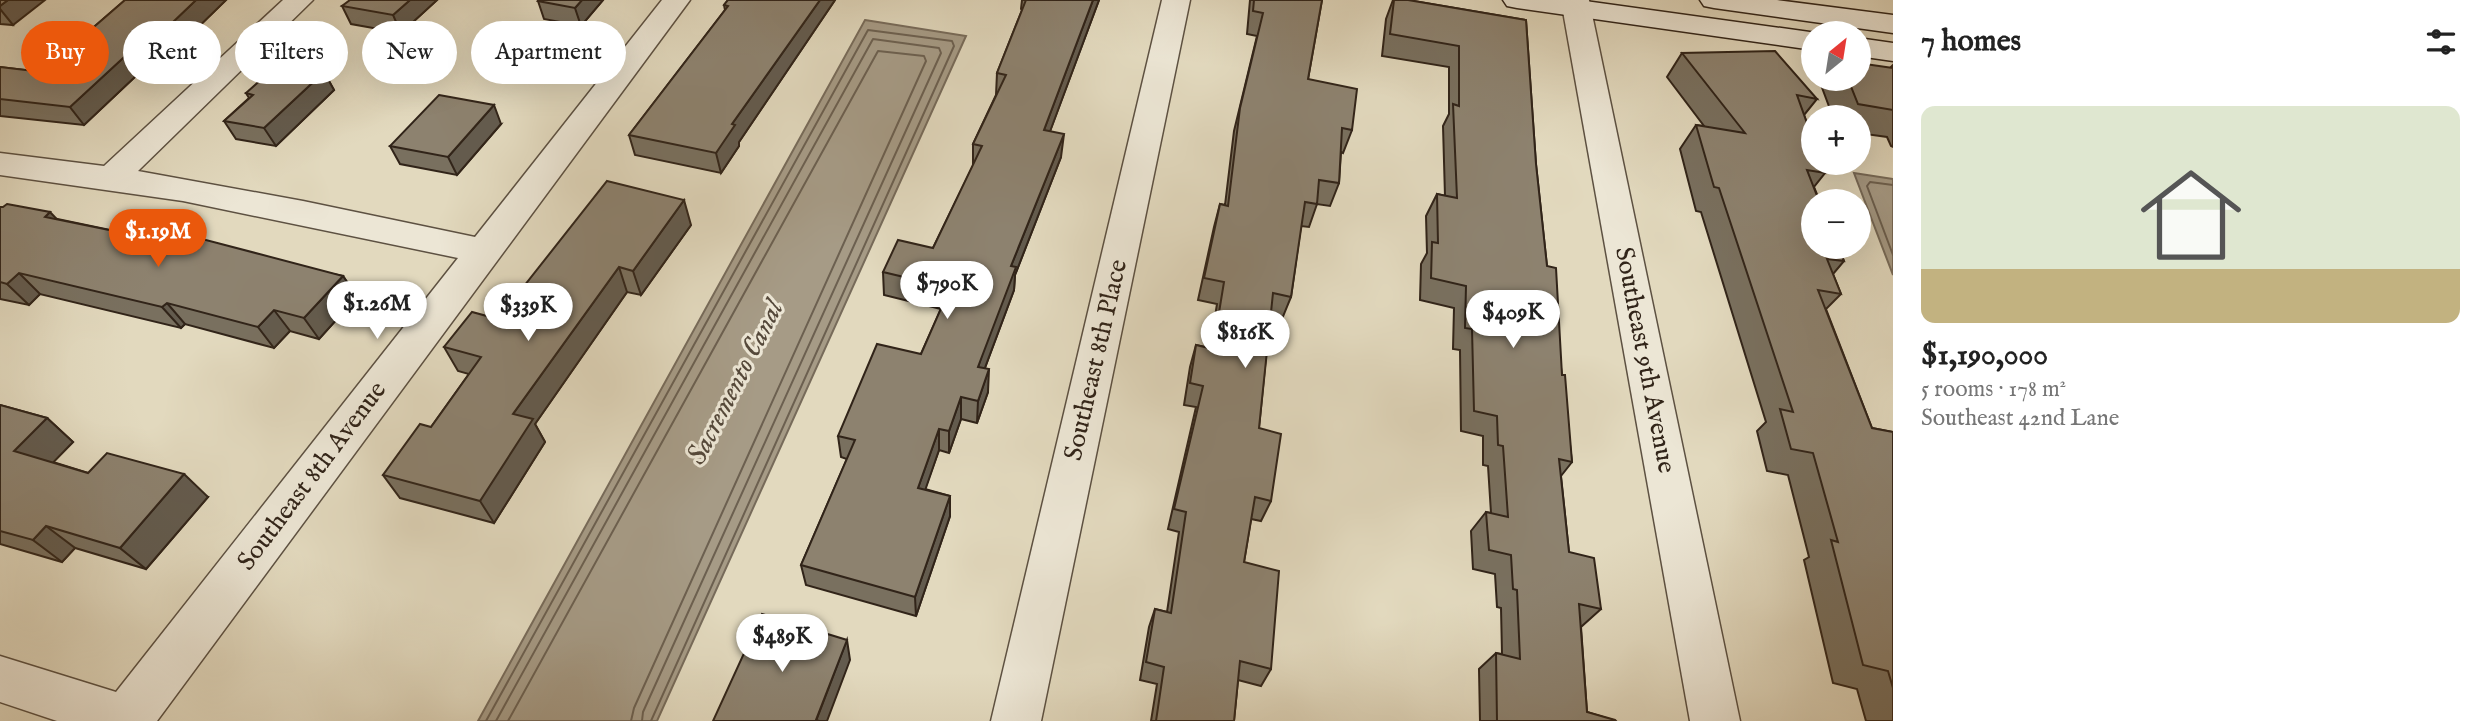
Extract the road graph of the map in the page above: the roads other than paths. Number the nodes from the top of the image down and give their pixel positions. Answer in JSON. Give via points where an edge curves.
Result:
{"nodes":[{"id":1,"x":299,"y":0,"type":"edge"},
{"id":2,"x":676,"y":0,"type":"edge"},
{"id":3,"x":1176,"y":0,"type":"edge"},
{"id":4,"x":1517,"y":0,"type":"edge"},
{"id":5,"x":1714,"y":0,"type":"edge"},
{"id":6,"x":1576,"y":4,"type":"edge"},
{"id":7,"x":1893,"y":24,"type":"edge"},
{"id":8,"x":1801,"y":39,"type":"edge"},
{"id":9,"x":1871,"y":49,"type":"edge"},
{"id":10,"x":1893,"y":52,"type":"edge"},
{"id":11,"x":0,"y":164,"type":"edge"},
{"id":12,"x":113,"y":177,"type":"junction"},
{"id":13,"x":484,"y":251,"type":"junction"},
{"id":14,"x":0,"y":679,"type":"edge"},
{"id":15,"x":129,"y":720,"type":"edge"},
{"id":16,"x":1016,"y":721,"type":"edge"},
{"id":17,"x":1715,"y":721,"type":"edge"}],
"edges":[{"from":1,"to":12,"type":"street"},
{"from":2,"to":13,"type":"street","name":"Southeast 8th Avenue"},
{"from":3,"to":16,"type":"street","name":"Southeast 8th Place"},
{"from":4,"to":6,"type":"street"},
{"from":5,"to":7,"type":"street"},
{"from":6,"to":8,"type":"street"},
{"from":6,"to":17,"type":"street","name":"Southeast 9th Avenue"},
{"from":9,"to":10,"type":"street"},
{"from":11,"to":12,"type":"street"},
{"from":12,"to":13,"type":"street"},
{"from":13,"to":15,"type":"street","name":"Southeast 8th Avenue"},
{"from":14,"to":15,"type":"street"}]}
